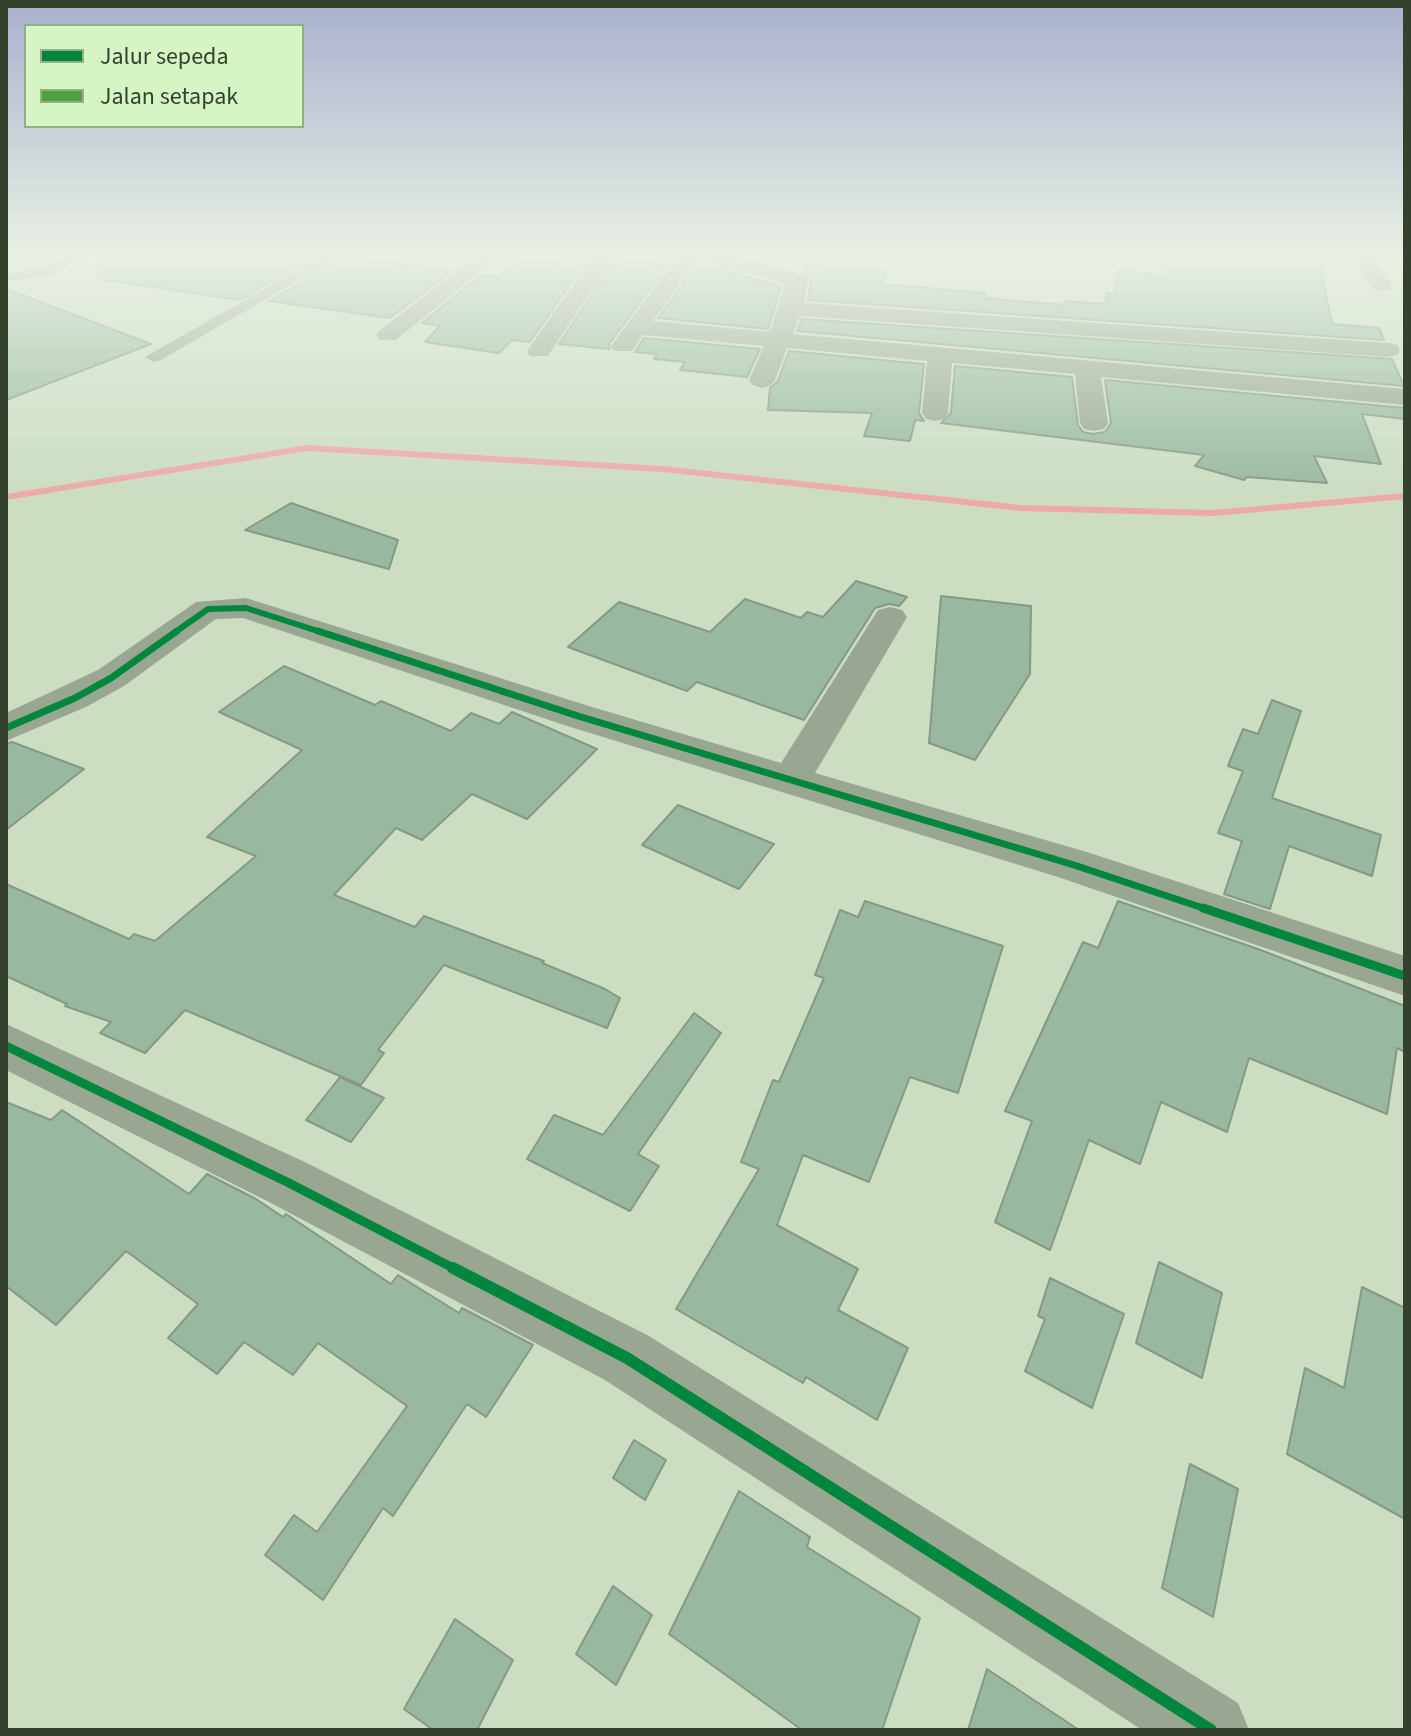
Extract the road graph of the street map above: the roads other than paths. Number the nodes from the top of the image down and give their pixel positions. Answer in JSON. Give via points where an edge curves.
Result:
{"nodes":[{"id":1,"x":190,"y":336,"type":"edge"},
{"id":2,"x":548,"y":336,"type":"edge"},
{"id":3,"x":631,"y":336,"type":"edge"},
{"id":4,"x":728,"y":336,"type":"edge"},
{"id":5,"x":780,"y":336,"type":"edge"},
{"id":6,"x":1184,"y":336,"type":"edge"},
{"id":7,"x":778,"y":341,"type":"junction"},
{"id":8,"x":622,"y":348,"type":"dead end"},
{"id":9,"x":1388,"y":350,"type":"dead end"},
{"id":10,"x":539,"y":351,"type":"dead end"},
{"id":11,"x":940,"y":355,"type":"junction"},
{"id":12,"x":153,"y":357,"type":"dead end"},
{"id":13,"x":1087,"y":368,"type":"junction"},
{"id":14,"x":762,"y":380,"type":"dead end"},
{"id":15,"x":1405,"y":397,"type":"edge"},
{"id":16,"x":935,"y":413,"type":"dead end"},
{"id":17,"x":1094,"y":423,"type":"dead end"},
{"id":18,"x":890,"y":617,"type":"dead end"},
{"id":19,"x":6,"y":728,"type":"edge"},
{"id":20,"x":791,"y":779,"type":"junction"},
{"id":21,"x":1405,"y":976,"type":"edge"},
{"id":22,"x":6,"y":1046,"type":"edge"},
{"id":23,"x":1211,"y":1730,"type":"edge"}],
"edges":[{"from":1,"to":12,"type":"lane"},
{"from":2,"to":10,"type":"street"},
{"from":3,"to":8,"type":"street"},
{"from":4,"to":7,"type":"street"},
{"from":5,"to":7,"type":"street"},
{"from":6,"to":9,"type":"street"},
{"from":7,"to":11,"type":"street"},
{"from":7,"to":14,"type":"street"},
{"from":11,"to":13,"type":"street"},
{"from":11,"to":16,"type":"street"},
{"from":13,"to":15,"type":"street"},
{"from":13,"to":17,"type":"street"},
{"from":18,"to":20,"type":"street"},
{"from":19,"to":20,"type":"street","via":[[111,678],[208,609],[229,606]]},
{"from":20,"to":21,"type":"street","via":[[1074,865]]},
{"from":22,"to":23,"type":"street","via":[[289,1183],[627,1358]]}]}
